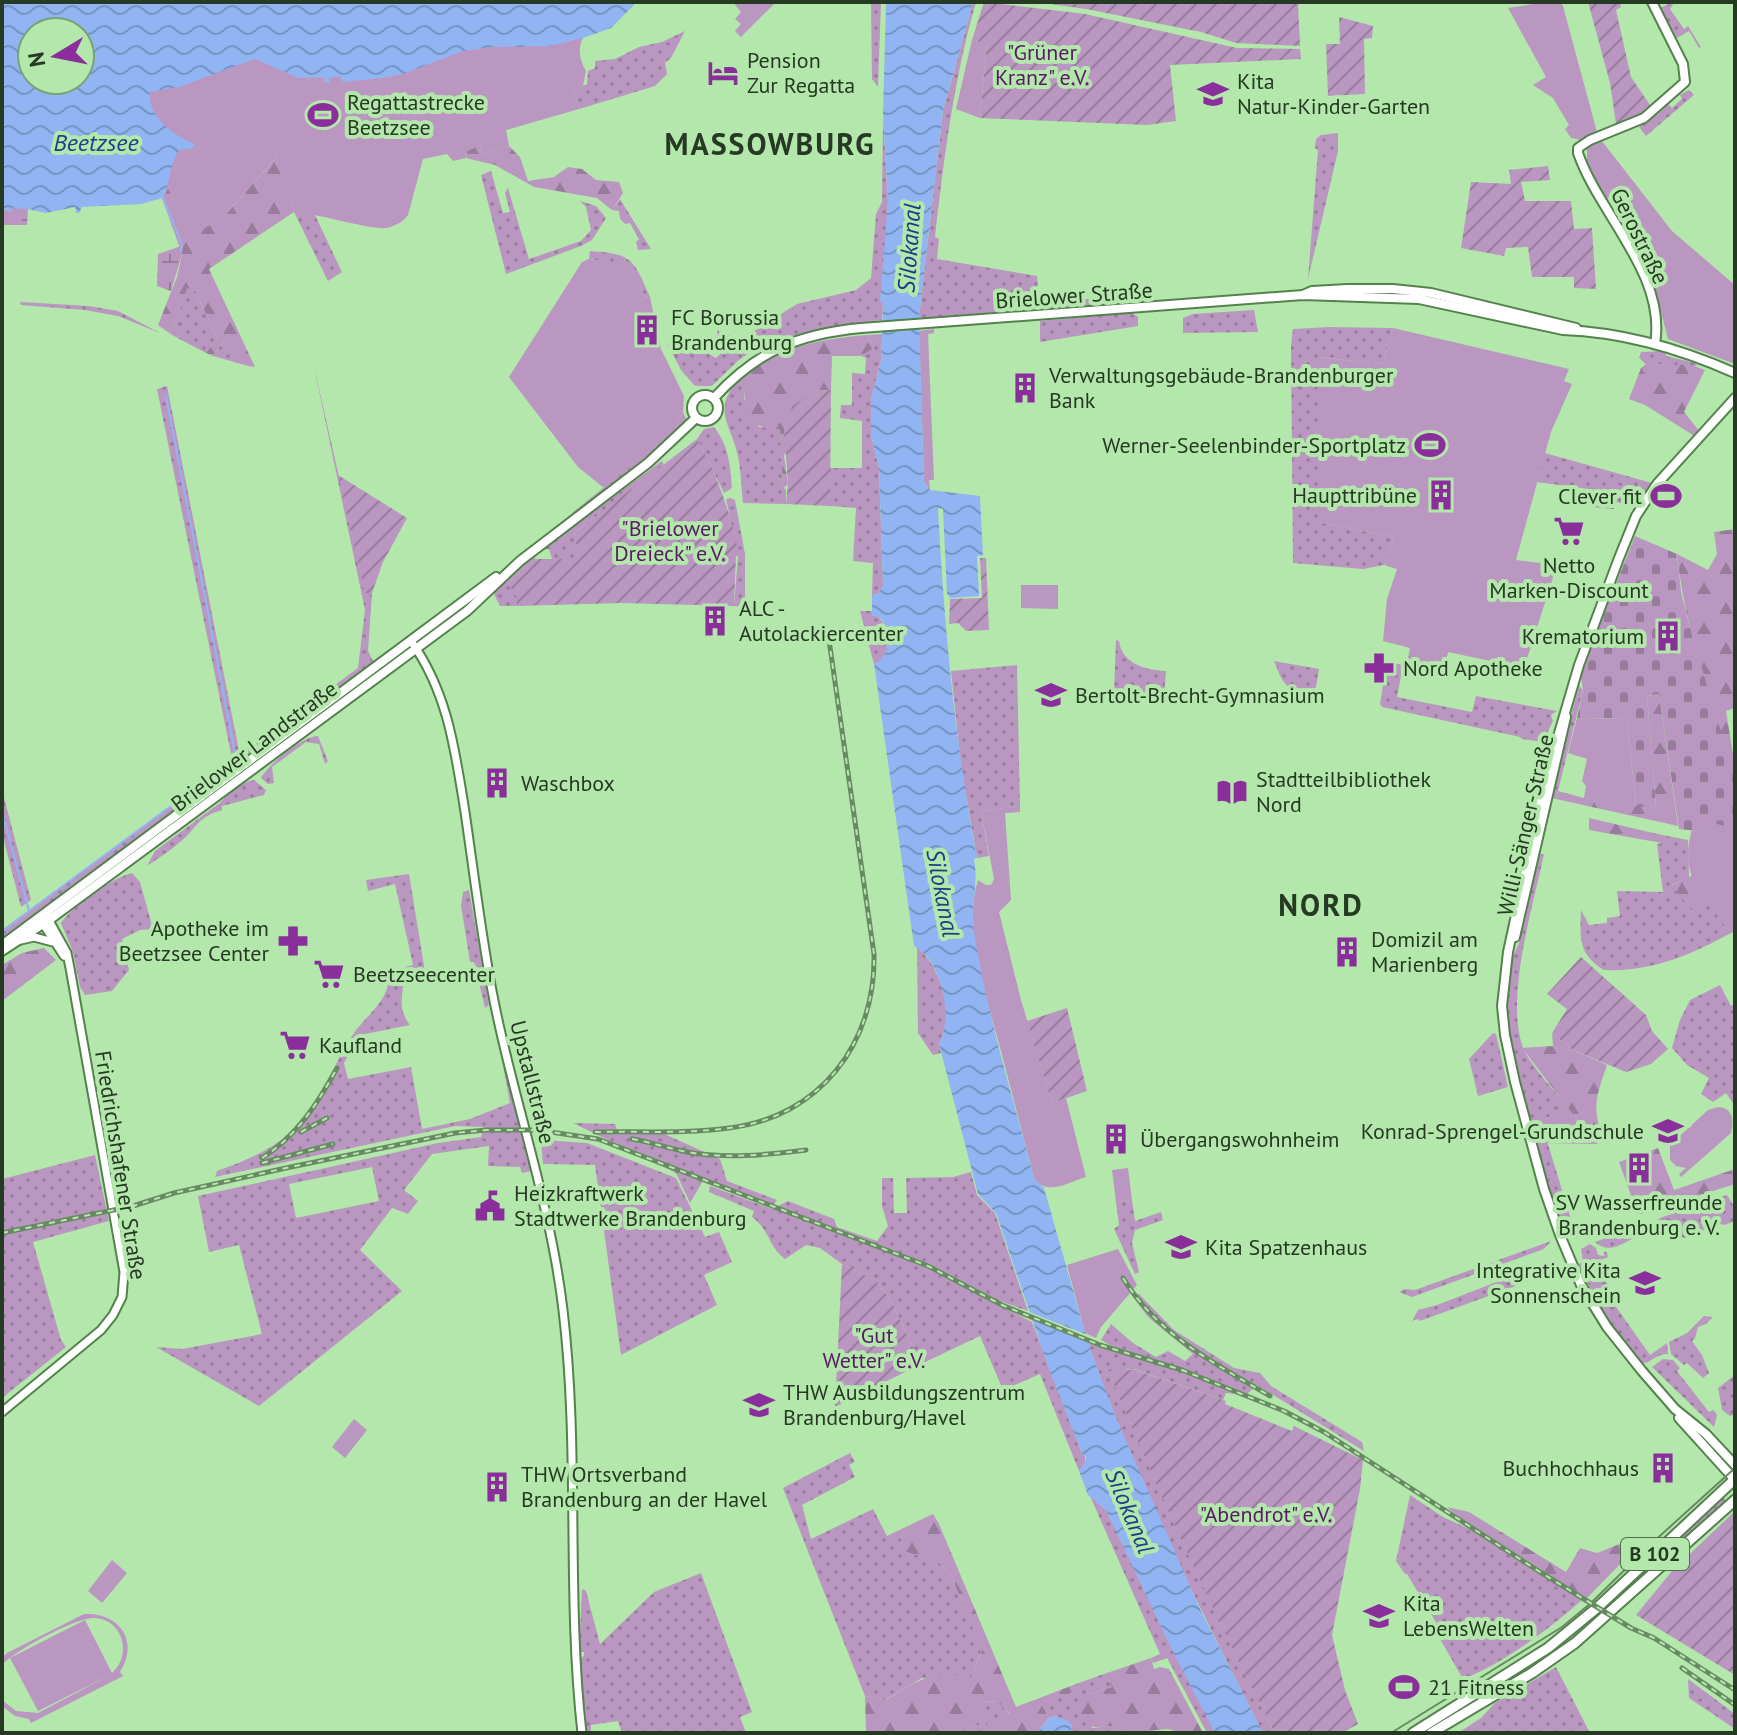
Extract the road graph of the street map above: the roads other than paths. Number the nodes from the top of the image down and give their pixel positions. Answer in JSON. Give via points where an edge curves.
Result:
{"nodes":[{"id":1,"x":1652,"y":2,"type":"edge"},
{"id":2,"x":848,"y":330,"type":"joint"},
{"id":3,"x":1655,"y":344,"type":"junction"},
{"id":4,"x":1735,"y":373,"type":"edge"},
{"id":5,"x":714,"y":398,"type":"junction"},
{"id":6,"x":1735,"y":398,"type":"edge"},
{"id":7,"x":696,"y":418,"type":"junction"},
{"id":8,"x":414,"y":644,"type":"junction"},
{"id":9,"x":1567,"y":703,"type":"junction"},
{"id":10,"x":44,"y":919,"type":"junction"},
{"id":11,"x":21,"y":940,"type":"junction"},
{"id":12,"x":55,"y":943,"type":"junction"},
{"id":13,"x":2,"y":945,"type":"edge"},
{"id":14,"x":2,"y":951,"type":"edge"},
{"id":15,"x":1508,"y":952,"type":"junction"},
{"id":16,"x":70,"y":968,"type":"junction"},
{"id":17,"x":1660,"y":1391,"type":"junction"},
{"id":18,"x":2,"y":1412,"type":"edge"},
{"id":19,"x":1735,"y":1465,"type":"edge"},
{"id":20,"x":1735,"y":1479,"type":"edge"},
{"id":21,"x":1735,"y":1500,"type":"edge"},
{"id":22,"x":582,"y":1733,"type":"edge"},
{"id":23,"x":1413,"y":1733,"type":"edge"},
{"id":24,"x":1431,"y":1733,"type":"edge"}],
"edges":[{"from":1,"to":3,"type":"main road","name":"Gerostraße","via":[[1683,64],[1685,82],[1644,118],[1578,148],[1646,282],[1658,327]]},
{"from":2,"to":3,"type":"main road","name":"Brielower Straße","via":[[1359,288],[1431,293]]},
{"from":2,"to":5,"type":"main road","name":"Brielower Landstraße","via":[[775,349],[746,366]]},
{"from":3,"to":4,"type":"main road","name":"Brielower Straße"},
{"from":5,"to":7,"type":"main road","name":"Brielower Landstraße","via":[[718,408],[713,418]]},
{"from":5,"to":7,"type":"main road","name":"Brielower Landstraße","via":[[697,397],[691,407]]},
{"from":6,"to":9,"type":"main road","name":"Willi-Sänger-Straße","via":[[1660,480],[1636,516]]},
{"from":7,"to":8,"type":"main road","name":"Brielower Landstraße","via":[[648,463]]},
{"from":8,"to":10,"type":"main road","name":"Brielower Landstraße"},
{"from":8,"to":22,"type":"street","name":"Upstallstraße","via":[[440,692],[450,724],[489,972],[563,1306],[572,1396]]},
{"from":9,"to":15,"type":"main road","name":"Willi-Sänger-Straße"},
{"from":9,"to":15,"type":"main road","name":"Willi-Sänger-Straße","via":[[1566,728],[1519,928]]},
{"from":10,"to":11,"type":"main road","name":"Brielower Landstraße"},
{"from":10,"to":12,"type":"street","name":"Friedrichshafener Straße"},
{"from":10,"to":13,"type":"main road","name":"Brielower Landstraße"},
{"from":10,"to":16,"type":"street","name":"Friedrichshafener Straße","via":[[67,953]]},
{"from":11,"to":12,"type":"street","via":[[34,937]]},
{"from":11,"to":14,"type":"main road","name":"Brielower Landstraße"},
{"from":12,"to":16,"type":"street","name":"Friedrichshafener Straße"},
{"from":15,"to":17,"type":"main road","name":"Willi-Sänger-Straße","via":[[1502,1006],[1505,1035],[1552,1214],[1597,1311]]},
{"from":16,"to":18,"type":"street","name":"Friedrichshafener Straße","via":[[124,1285],[118,1306],[101,1330]]},
{"from":17,"to":19,"type":"main road","name":"Willi-Sänger-Straße"},
{"from":17,"to":20,"type":"main road","name":"Willi-Sänger-Straße"},
{"from":20,"to":23,"type":"main road","number":"B 102","via":[[1574,1628],[1527,1664]]},
{"from":21,"to":24,"type":"main road","number":"B 102","via":[[1575,1643]]}]}
